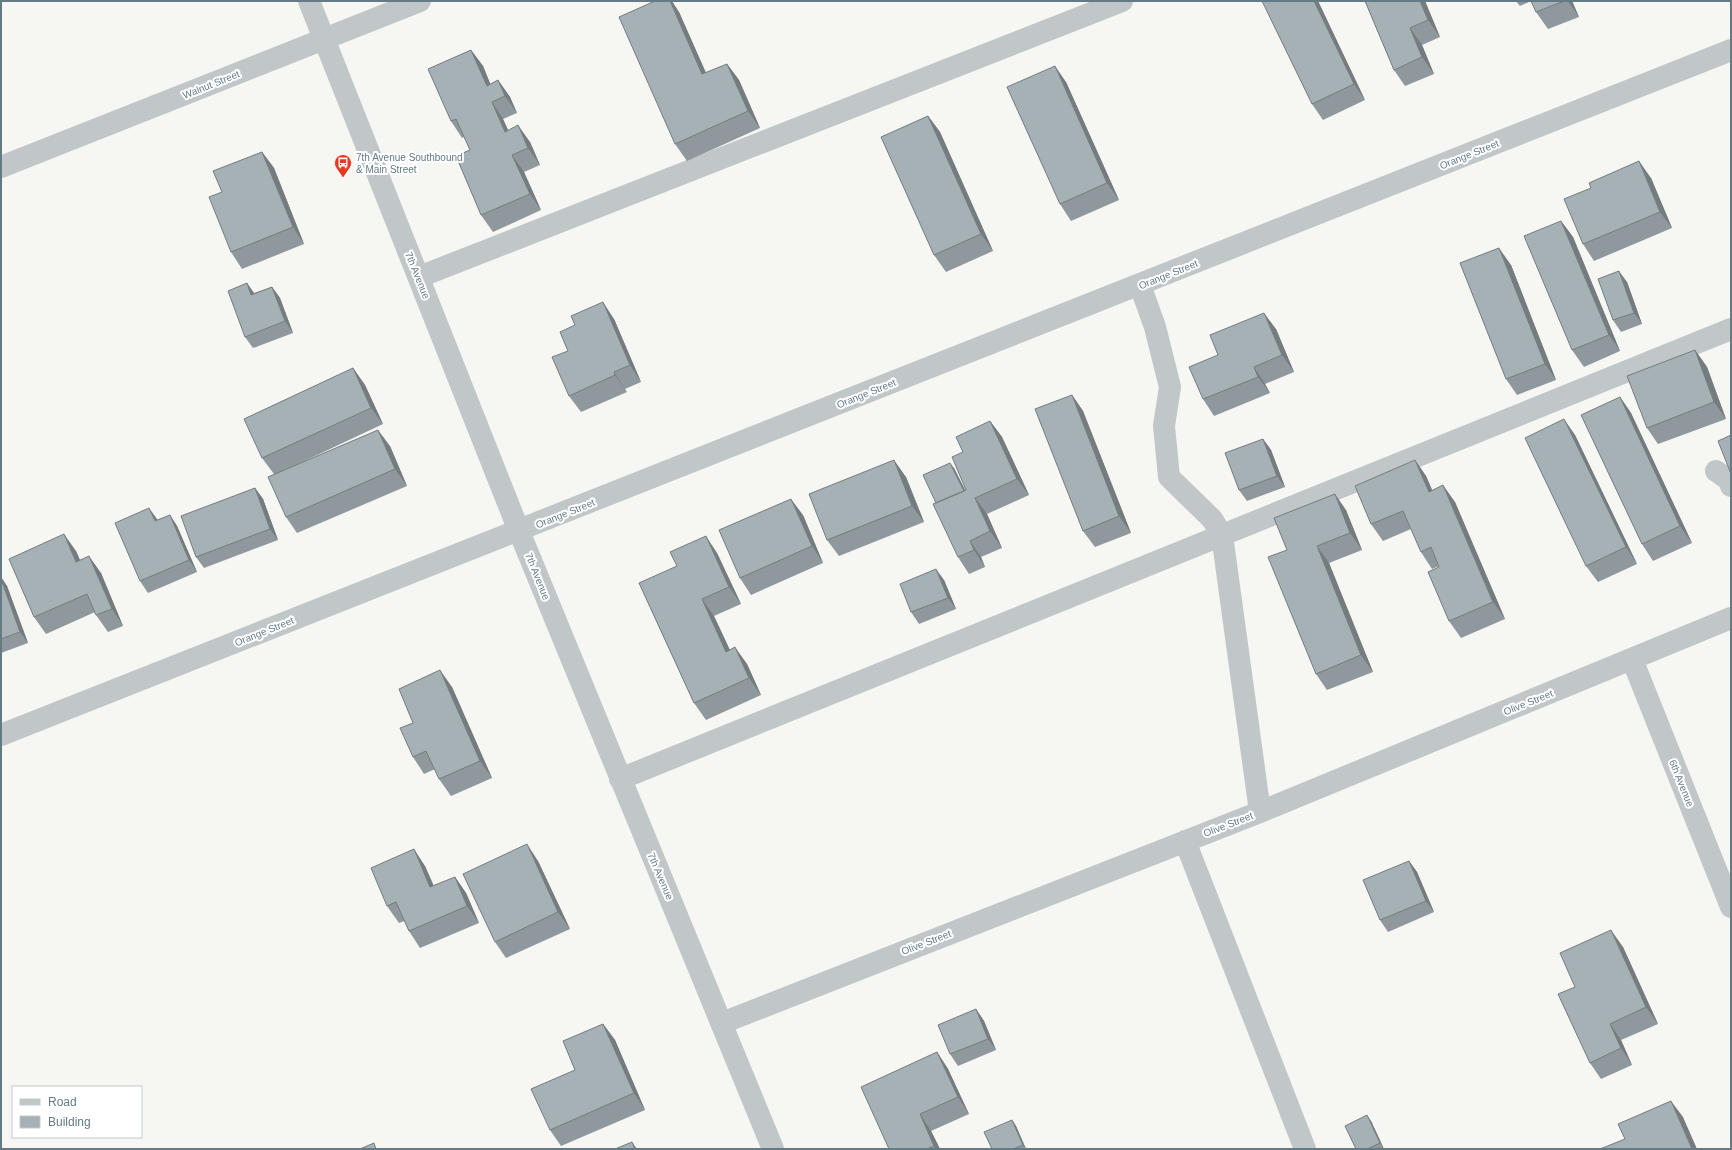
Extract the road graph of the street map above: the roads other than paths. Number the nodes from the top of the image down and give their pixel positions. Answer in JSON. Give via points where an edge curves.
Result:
{"nodes":[{"id":1,"x":309,"y":1,"type":"edge"},
{"id":2,"x":420,"y":1,"type":"edge"},
{"id":3,"x":1122,"y":1,"type":"edge"},
{"id":4,"x":324,"y":39,"type":"junction"},
{"id":5,"x":1731,"y":50,"type":"edge"},
{"id":6,"x":1,"y":167,"type":"edge"},
{"id":7,"x":418,"y":277,"type":"junction"},
{"id":8,"x":1140,"y":285,"type":"junction"},
{"id":9,"x":1731,"y":329,"type":"edge"},
{"id":10,"x":519,"y":531,"type":"junction"},
{"id":11,"x":1222,"y":535,"type":"junction"},
{"id":12,"x":1731,"y":618,"type":"edge"},
{"id":13,"x":1632,"y":659,"type":"junction"},
{"id":14,"x":1,"y":735,"type":"edge"},
{"id":15,"x":620,"y":779,"type":"junction"},
{"id":16,"x":1260,"y":812,"type":"junction"},
{"id":17,"x":1185,"y":841,"type":"junction"},
{"id":18,"x":1731,"y":907,"type":"edge"},
{"id":19,"x":722,"y":1023,"type":"junction"},
{"id":20,"x":773,"y":1149,"type":"edge"},
{"id":21,"x":1305,"y":1149,"type":"edge"}],
"edges":[{"from":1,"to":4,"type":"street","name":"7th Avenue"},
{"from":2,"to":4,"type":"street","name":"Walnut Street"},
{"from":3,"to":7,"type":"street"},
{"from":4,"to":6,"type":"street","name":"Walnut Street"},
{"from":4,"to":7,"type":"street","name":"7th Avenue"},
{"from":5,"to":8,"type":"street","name":"Orange Street"},
{"from":7,"to":10,"type":"street","name":"7th Avenue"},
{"from":8,"to":10,"type":"street","name":"Orange Street"},
{"from":8,"to":11,"type":"street","via":[[1155,327],[1170,387],[1164,426],[1169,476],[1212,519]]},
{"from":9,"to":11,"type":"street"},
{"from":10,"to":14,"type":"street","name":"Orange Street"},
{"from":10,"to":15,"type":"street","name":"7th Avenue"},
{"from":11,"to":15,"type":"street"},
{"from":11,"to":16,"type":"street"},
{"from":12,"to":13,"type":"street","name":"Olive Street"},
{"from":13,"to":16,"type":"street","name":"Olive Street"},
{"from":13,"to":18,"type":"street","name":"6th Avenue"},
{"from":15,"to":19,"type":"street","name":"7th Avenue"},
{"from":16,"to":17,"type":"street","name":"Olive Street"},
{"from":17,"to":19,"type":"street","name":"Olive Street"},
{"from":17,"to":21,"type":"street"},
{"from":19,"to":20,"type":"street","name":"7th Avenue"}]}
